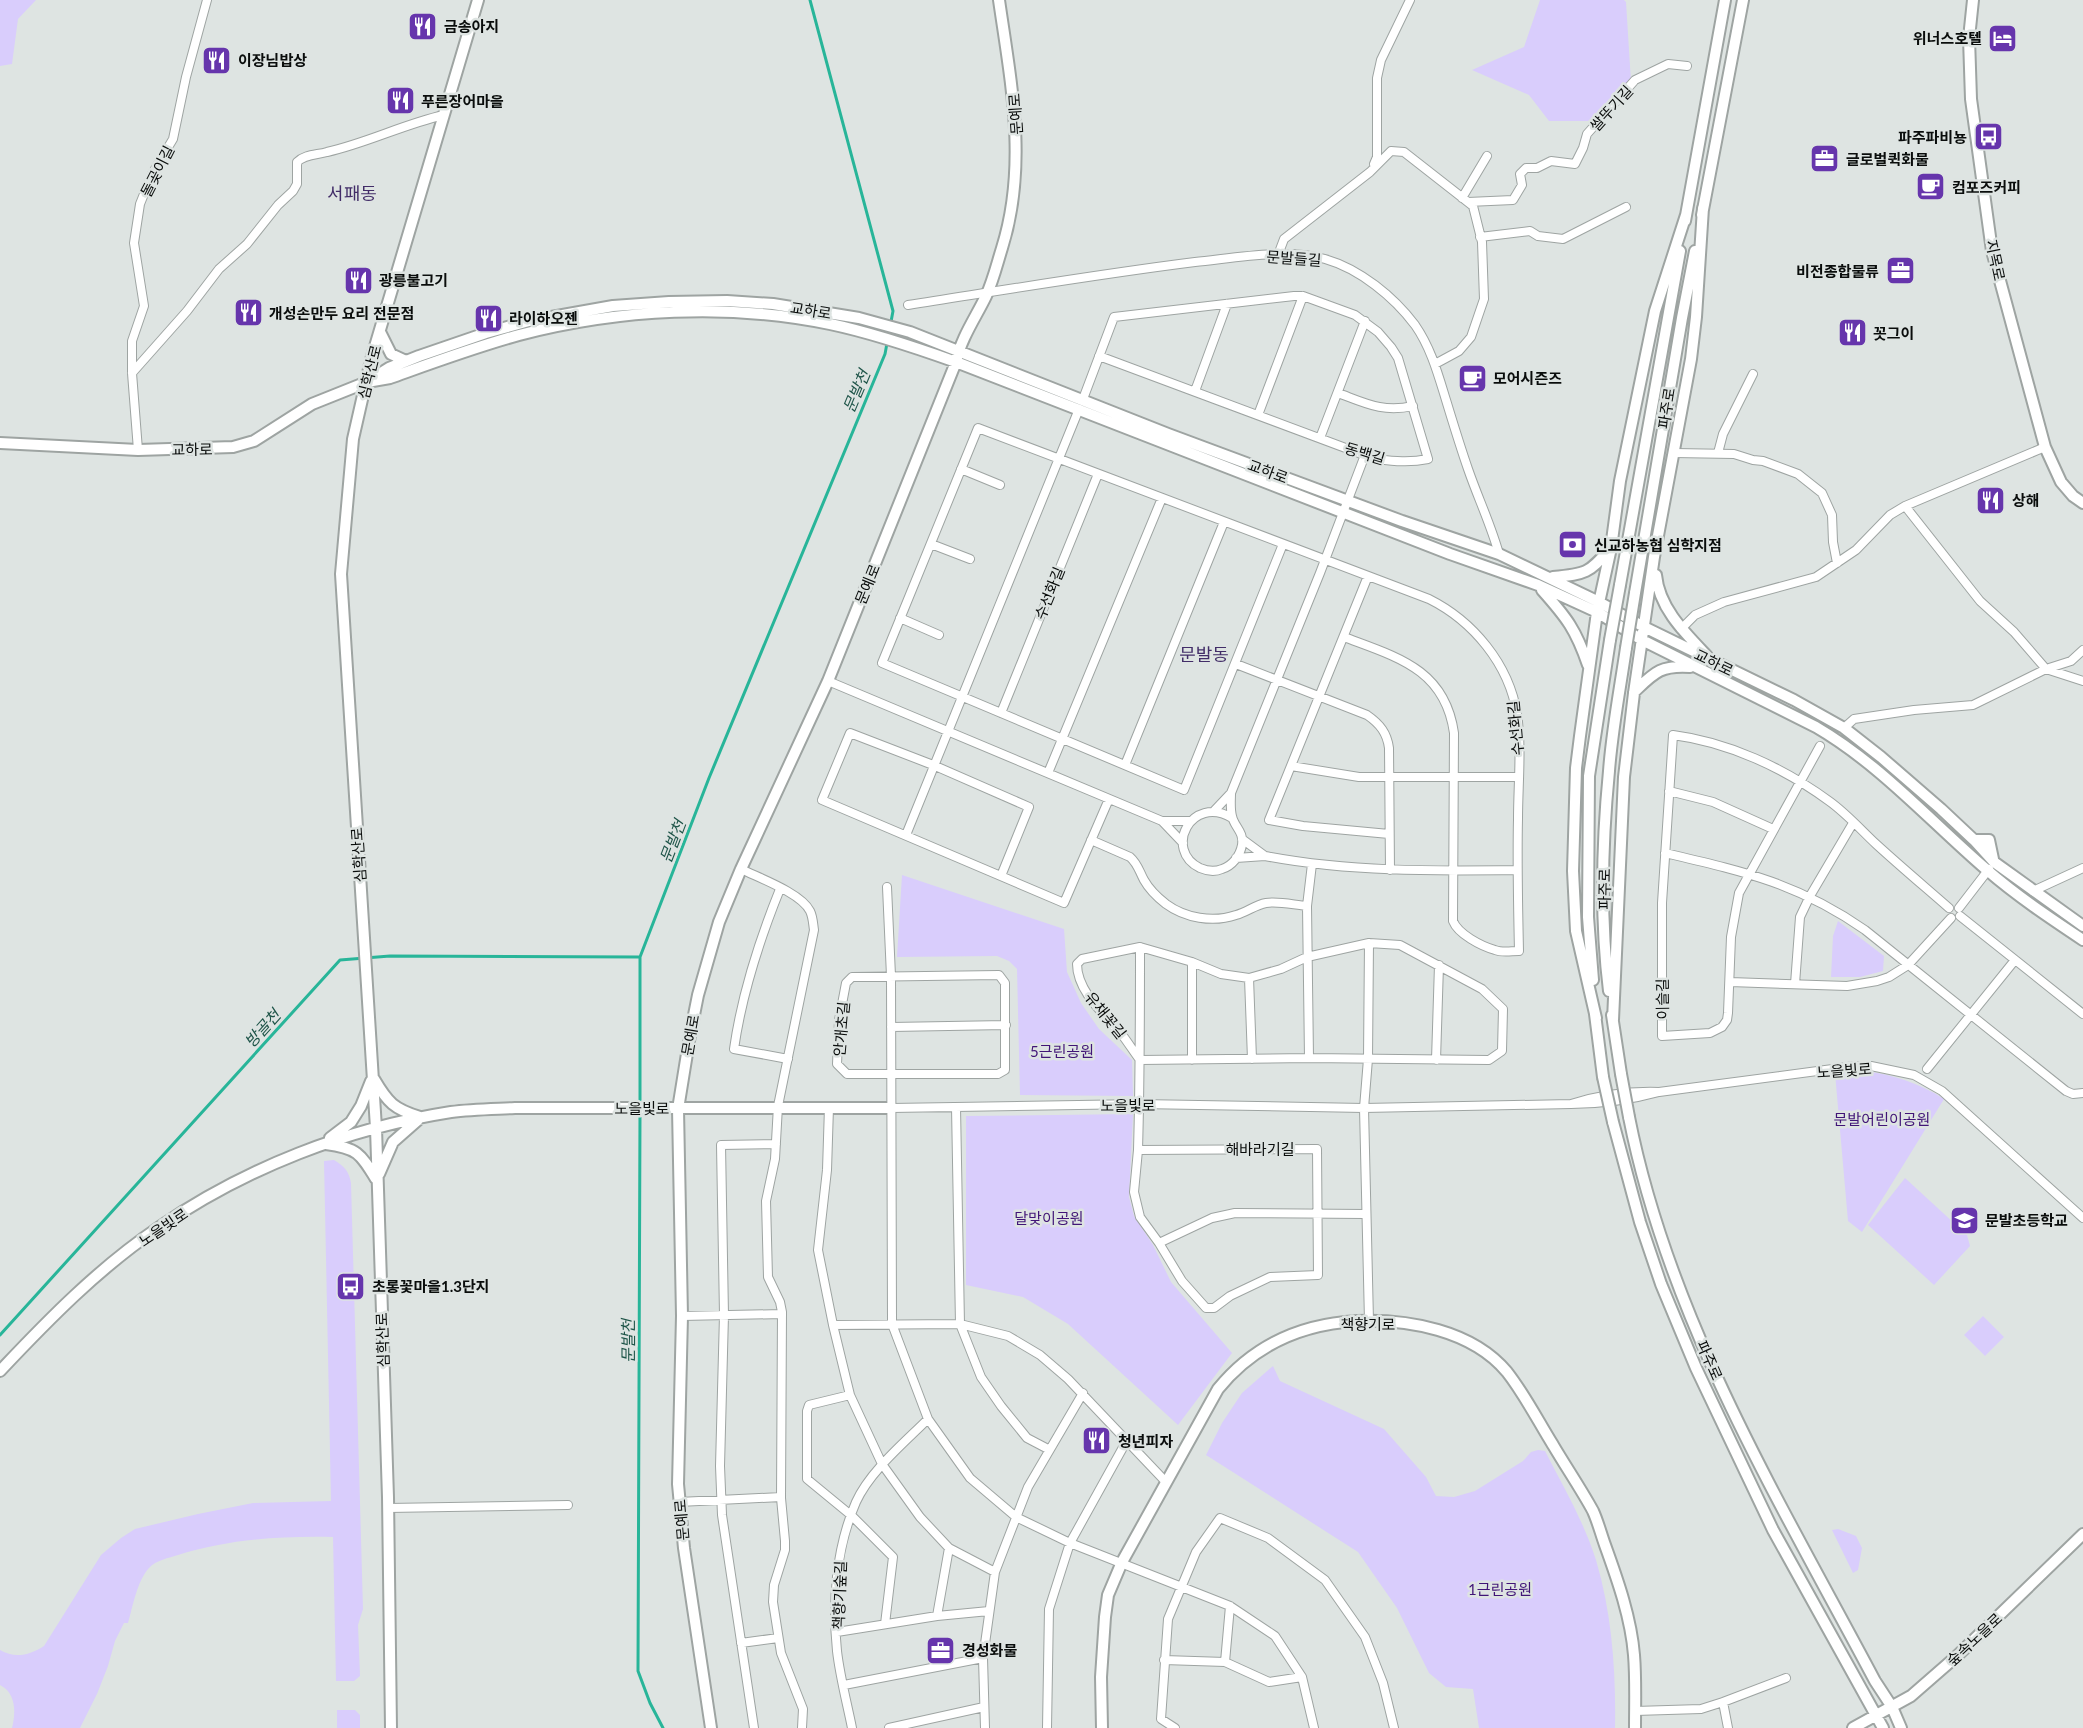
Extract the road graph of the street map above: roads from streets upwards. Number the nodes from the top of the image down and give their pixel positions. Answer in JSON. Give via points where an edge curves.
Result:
{"nodes":[{"id":1,"x":207,"y":0,"type":"edge"},
{"id":2,"x":478,"y":0,"type":"edge"},
{"id":3,"x":999,"y":0,"type":"edge"},
{"id":4,"x":1410,"y":0,"type":"edge"},
{"id":5,"x":1725,"y":0,"type":"edge"},
{"id":6,"x":1743,"y":0,"type":"edge"},
{"id":7,"x":1973,"y":0,"type":"edge"},
{"id":8,"x":1688,"y":66,"type":"dead end"},
{"id":9,"x":444,"y":116,"type":"junction"},
{"id":10,"x":1487,"y":156,"type":"dead end"},
{"id":11,"x":1370,"y":172,"type":"junction"},
{"id":12,"x":1465,"y":200,"type":"junction"},
{"id":13,"x":1626,"y":207,"type":"dead end"},
{"id":14,"x":1703,"y":208,"type":"junction"},
{"id":15,"x":1686,"y":214,"type":"junction"},
{"id":16,"x":1480,"y":237,"type":"junction"},
{"id":17,"x":1278,"y":255,"type":"junction"},
{"id":18,"x":987,"y":293,"type":"junction"},
{"id":19,"x":1303,"y":296,"type":"junction"},
{"id":20,"x":1227,"y":303,"type":"junction"},
{"id":21,"x":908,"y":305,"type":"dead end"},
{"id":22,"x":1365,"y":321,"type":"junction"},
{"id":23,"x":380,"y":332,"type":"junction"},
{"id":24,"x":959,"y":350,"type":"junction"},
{"id":25,"x":1099,"y":356,"type":"junction"},
{"id":26,"x":406,"y":361,"type":"junction"},
{"id":27,"x":956,"y":362,"type":"junction"},
{"id":28,"x":1435,"y":364,"type":"junction"},
{"id":29,"x":132,"y":374,"type":"junction"},
{"id":30,"x":1753,"y":374,"type":"dead end"},
{"id":31,"x":367,"y":382,"type":"junction"},
{"id":32,"x":1195,"y":391,"type":"junction"},
{"id":33,"x":1338,"y":393,"type":"junction"},
{"id":34,"x":1081,"y":404,"type":"junction"},
{"id":35,"x":1413,"y":406,"type":"junction"},
{"id":36,"x":1258,"y":415,"type":"junction"},
{"id":37,"x":1320,"y":438,"type":"junction"},
{"id":38,"x":0,"y":443,"type":"edge"},
{"id":39,"x":2045,"y":447,"type":"junction"},
{"id":40,"x":138,"y":450,"type":"junction"},
{"id":41,"x":1674,"y":453,"type":"junction"},
{"id":42,"x":1718,"y":453,"type":"junction"},
{"id":43,"x":1365,"y":455,"type":"junction"},
{"id":44,"x":1059,"y":458,"type":"junction"},
{"id":45,"x":961,"y":469,"type":"junction"},
{"id":46,"x":1098,"y":474,"type":"junction"},
{"id":47,"x":1000,"y":485,"type":"dead end"},
{"id":48,"x":1162,"y":498,"type":"junction"},
{"id":49,"x":1347,"y":500,"type":"junction"},
{"id":50,"x":2083,"y":503,"type":"edge"},
{"id":51,"x":1905,"y":506,"type":"junction"},
{"id":52,"x":1343,"y":512,"type":"junction"},
{"id":53,"x":1224,"y":522,"type":"junction"},
{"id":54,"x":931,"y":544,"type":"junction"},
{"id":55,"x":1283,"y":544,"type":"junction"},
{"id":56,"x":1611,"y":548,"type":"junction"},
{"id":57,"x":1499,"y":554,"type":"junction"},
{"id":58,"x":1654,"y":557,"type":"junction"},
{"id":59,"x":970,"y":559,"type":"dead end"},
{"id":60,"x":1325,"y":560,"type":"junction"},
{"id":61,"x":1837,"y":562,"type":"junction"},
{"id":62,"x":1368,"y":576,"type":"junction"},
{"id":63,"x":1551,"y":577,"type":"junction"},
{"id":64,"x":1538,"y":585,"type":"junction"},
{"id":65,"x":1598,"y":607,"type":"junction"},
{"id":66,"x":900,"y":618,"type":"junction"},
{"id":67,"x":1644,"y":627,"type":"junction"},
{"id":68,"x":1681,"y":629,"type":"junction"},
{"id":69,"x":939,"y":635,"type":"dead end"},
{"id":70,"x":1344,"y":637,"type":"junction"},
{"id":71,"x":1642,"y":640,"type":"junction"},
{"id":72,"x":2083,"y":650,"type":"edge"},
{"id":73,"x":1714,"y":662,"type":"junction"},
{"id":74,"x":1236,"y":664,"type":"junction"},
{"id":75,"x":1695,"y":667,"type":"junction"},
{"id":76,"x":1589,"y":668,"type":"junction"},
{"id":77,"x":2046,"y":669,"type":"junction"},
{"id":78,"x":1277,"y":680,"type":"junction"},
{"id":79,"x":828,"y":681,"type":"junction"},
{"id":80,"x":2083,"y":681,"type":"edge"},
{"id":81,"x":1634,"y":693,"type":"junction"},
{"id":82,"x":961,"y":697,"type":"junction"},
{"id":83,"x":1320,"y":697,"type":"junction"},
{"id":84,"x":1000,"y":713,"type":"junction"},
{"id":85,"x":1844,"y":728,"type":"junction"},
{"id":86,"x":947,"y":731,"type":"junction"},
{"id":87,"x":1063,"y":740,"type":"junction"},
{"id":88,"x":1820,"y":746,"type":"dead end"},
{"id":89,"x":933,"y":765,"type":"junction"},
{"id":90,"x":1125,"y":765,"type":"junction"},
{"id":91,"x":1291,"y":766,"type":"junction"},
{"id":92,"x":1048,"y":773,"type":"junction"},
{"id":93,"x":1390,"y":777,"type":"junction"},
{"id":94,"x":1454,"y":777,"type":"junction"},
{"id":95,"x":1518,"y":777,"type":"junction"},
{"id":96,"x":1800,"y":781,"type":"junction"},
{"id":97,"x":1669,"y":791,"type":"junction"},
{"id":98,"x":1231,"y":793,"type":"junction"},
{"id":99,"x":1109,"y":799,"type":"junction"},
{"id":100,"x":1214,"y":811,"type":"junction"},
{"id":101,"x":1232,"y":818,"type":"junction"},
{"id":102,"x":1162,"y":821,"type":"junction"},
{"id":103,"x":1191,"y":821,"type":"junction"},
{"id":104,"x":1853,"y":823,"type":"junction"},
{"id":105,"x":1773,"y":829,"type":"junction"},
{"id":106,"x":1389,"y":834,"type":"junction"},
{"id":107,"x":906,"y":835,"type":"junction"},
{"id":108,"x":1242,"y":839,"type":"junction"},
{"id":109,"x":1091,"y":840,"type":"junction"},
{"id":110,"x":1183,"y":843,"type":"junction"},
{"id":111,"x":1665,"y":853,"type":"junction"},
{"id":112,"x":1265,"y":856,"type":"junction"},
{"id":113,"x":1236,"y":858,"type":"junction"},
{"id":114,"x":1312,"y":864,"type":"junction"},
{"id":115,"x":1991,"y":866,"type":"junction"},
{"id":116,"x":2083,"y":868,"type":"edge"},
{"id":117,"x":741,"y":869,"type":"junction"},
{"id":118,"x":1390,"y":870,"type":"junction"},
{"id":119,"x":1454,"y":870,"type":"junction"},
{"id":120,"x":1517,"y":870,"type":"junction"},
{"id":121,"x":1749,"y":873,"type":"junction"},
{"id":122,"x":1001,"y":876,"type":"junction"},
{"id":123,"x":887,"y":887,"type":"dead end"},
{"id":124,"x":780,"y":889,"type":"junction"},
{"id":125,"x":2033,"y":891,"type":"junction"},
{"id":126,"x":1809,"y":896,"type":"junction"},
{"id":127,"x":1307,"y":906,"type":"junction"},
{"id":128,"x":1949,"y":908,"type":"junction"},
{"id":129,"x":1959,"y":912,"type":"junction"},
{"id":130,"x":1951,"y":918,"type":"junction"},
{"id":131,"x":2083,"y":926,"type":"edge"},
{"id":132,"x":2083,"y":940,"type":"edge"},
{"id":133,"x":1369,"y":943,"type":"junction"},
{"id":134,"x":1140,"y":947,"type":"junction"},
{"id":135,"x":1307,"y":957,"type":"junction"},
{"id":136,"x":2015,"y":960,"type":"junction"},
{"id":137,"x":1192,"y":962,"type":"junction"},
{"id":138,"x":1439,"y":965,"type":"junction"},
{"id":139,"x":1908,"y":965,"type":"junction"},
{"id":140,"x":891,"y":976,"type":"junction"},
{"id":141,"x":1249,"y":978,"type":"junction"},
{"id":142,"x":1730,"y":982,"type":"junction"},
{"id":143,"x":1795,"y":984,"type":"junction"},
{"id":144,"x":2083,"y":1014,"type":"edge"},
{"id":145,"x":1971,"y":1015,"type":"junction"},
{"id":146,"x":1596,"y":1018,"type":"junction"},
{"id":147,"x":1613,"y":1020,"type":"junction"},
{"id":148,"x":1006,"y":1025,"type":"junction"},
{"id":149,"x":891,"y":1027,"type":"junction"},
{"id":150,"x":1309,"y":1058,"type":"junction"},
{"id":151,"x":788,"y":1059,"type":"junction"},
{"id":152,"x":1252,"y":1059,"type":"junction"},
{"id":153,"x":1368,"y":1059,"type":"junction"},
{"id":154,"x":1140,"y":1060,"type":"junction"},
{"id":155,"x":1192,"y":1060,"type":"junction"},
{"id":156,"x":1436,"y":1060,"type":"junction"},
{"id":157,"x":1927,"y":1069,"type":"dead end"},
{"id":158,"x":891,"y":1073,"type":"junction"},
{"id":159,"x":373,"y":1077,"type":"junction"},
{"id":160,"x":2083,"y":1093,"type":"edge"},
{"id":161,"x":1140,"y":1104,"type":"junction"},
{"id":162,"x":778,"y":1107,"type":"junction"},
{"id":163,"x":829,"y":1107,"type":"junction"},
{"id":164,"x":956,"y":1107,"type":"junction"},
{"id":165,"x":891,"y":1108,"type":"junction"},
{"id":166,"x":1364,"y":1108,"type":"junction"},
{"id":167,"x":678,"y":1109,"type":"junction"},
{"id":168,"x":420,"y":1117,"type":"junction"},
{"id":169,"x":375,"y":1128,"type":"junction"},
{"id":170,"x":323,"y":1143,"type":"junction"},
{"id":171,"x":776,"y":1144,"type":"junction"},
{"id":172,"x":1138,"y":1150,"type":"junction"},
{"id":173,"x":377,"y":1180,"type":"junction"},
{"id":174,"x":2083,"y":1205,"type":"edge"},
{"id":175,"x":2074,"y":1211,"type":"junction"},
{"id":176,"x":1317,"y":1214,"type":"junction"},
{"id":177,"x":1365,"y":1214,"type":"junction"},
{"id":178,"x":2083,"y":1218,"type":"edge"},
{"id":179,"x":1159,"y":1243,"type":"junction"},
{"id":180,"x":782,"y":1314,"type":"junction"},
{"id":181,"x":724,"y":1315,"type":"junction"},
{"id":182,"x":682,"y":1316,"type":"junction"},
{"id":183,"x":1369,"y":1321,"type":"junction"},
{"id":184,"x":892,"y":1324,"type":"junction"},
{"id":185,"x":960,"y":1324,"type":"junction"},
{"id":186,"x":833,"y":1325,"type":"junction"},
{"id":187,"x":0,"y":1371,"type":"edge"},
{"id":188,"x":1083,"y":1393,"type":"junction"},
{"id":189,"x":850,"y":1395,"type":"junction"},
{"id":190,"x":928,"y":1419,"type":"junction"},
{"id":191,"x":1126,"y":1442,"type":"junction"},
{"id":192,"x":1048,"y":1449,"type":"junction"},
{"id":193,"x":882,"y":1464,"type":"junction"},
{"id":194,"x":1165,"y":1481,"type":"junction"},
{"id":195,"x":782,"y":1497,"type":"junction"},
{"id":196,"x":722,"y":1501,"type":"junction"},
{"id":197,"x":679,"y":1502,"type":"junction"},
{"id":198,"x":568,"y":1505,"type":"dead end"},
{"id":199,"x":388,"y":1509,"type":"junction"},
{"id":200,"x":852,"y":1516,"type":"junction"},
{"id":201,"x":1016,"y":1517,"type":"junction"},
{"id":202,"x":2083,"y":1534,"type":"edge"},
{"id":203,"x":1070,"y":1543,"type":"junction"},
{"id":204,"x":949,"y":1548,"type":"junction"},
{"id":205,"x":1122,"y":1562,"type":"junction"},
{"id":206,"x":995,"y":1572,"type":"junction"},
{"id":207,"x":1180,"y":1586,"type":"junction"},
{"id":208,"x":1230,"y":1606,"type":"junction"},
{"id":209,"x":989,"y":1611,"type":"junction"},
{"id":210,"x":937,"y":1616,"type":"junction"},
{"id":211,"x":885,"y":1624,"type":"junction"},
{"id":212,"x":837,"y":1632,"type":"junction"},
{"id":213,"x":778,"y":1638,"type":"junction"},
{"id":214,"x":741,"y":1643,"type":"junction"},
{"id":215,"x":983,"y":1658,"type":"junction"},
{"id":216,"x":1164,"y":1660,"type":"junction"},
{"id":217,"x":1225,"y":1662,"type":"junction"},
{"id":218,"x":1302,"y":1677,"type":"junction"},
{"id":219,"x":1786,"y":1678,"type":"dead end"},
{"id":220,"x":844,"y":1685,"type":"junction"},
{"id":221,"x":1723,"y":1702,"type":"junction"},
{"id":222,"x":984,"y":1707,"type":"junction"},
{"id":223,"x":1892,"y":1707,"type":"junction"},
{"id":224,"x":1635,"y":1711,"type":"junction"},
{"id":225,"x":1877,"y":1714,"type":"junction"},
{"id":226,"x":391,"y":1728,"type":"edge"},
{"id":227,"x":711,"y":1728,"type":"edge"},
{"id":228,"x":754,"y":1728,"type":"edge"},
{"id":229,"x":802,"y":1728,"type":"edge"},
{"id":230,"x":852,"y":1728,"type":"edge"},
{"id":231,"x":889,"y":1728,"type":"edge"},
{"id":232,"x":985,"y":1728,"type":"edge"},
{"id":233,"x":1047,"y":1728,"type":"edge"},
{"id":234,"x":1102,"y":1728,"type":"edge"},
{"id":235,"x":1175,"y":1728,"type":"edge"},
{"id":236,"x":1314,"y":1728,"type":"edge"},
{"id":237,"x":1394,"y":1728,"type":"edge"},
{"id":238,"x":1635,"y":1728,"type":"edge"},
{"id":239,"x":1728,"y":1728,"type":"edge"},
{"id":240,"x":1853,"y":1728,"type":"edge"},
{"id":241,"x":1883,"y":1728,"type":"edge"},
{"id":242,"x":1901,"y":1728,"type":"edge"}],
"edges":[{"from":1,"to":29,"type":"street","name":"돌곶이길","via":[[173,139],[140,204],[134,243],[144,306],[132,341]]},
{"from":2,"to":9,"type":"street","name":"심학산로"},
{"from":3,"to":18,"type":"street","name":"문예로","via":[[1014,98],[1017,160],[1010,219]]},
{"from":4,"to":11,"type":"street","via":[[1377,78],[1377,157]]},
{"from":5,"to":15,"type":"street","name":"파주로"},
{"from":6,"to":14,"type":"street","name":"파주로"},
{"from":7,"to":39,"type":"street","name":"지목로","via":[[1969,38],[1971,99],[1992,251]]},
{"from":8,"to":12,"type":"street","name":"쌀뚜기길","via":[[1668,64],[1635,80],[1587,134],[1575,164],[1551,161],[1526,168],[1520,174],[1522,184],[1513,200]]},
{"from":9,"to":23,"type":"street","name":"심학산로"},
{"from":9,"to":29,"type":"street","via":[[302,157],[297,162],[297,184],[293,191],[247,244],[219,269]]},
{"from":10,"to":12,"type":"street"},
{"from":11,"to":12,"type":"street","via":[[1391,151],[1404,152]]},
{"from":11,"to":17,"type":"street","via":[[1284,239]]},
{"from":12,"to":16,"type":"street","via":[[1473,206]]},
{"from":13,"to":16,"type":"street","via":[[1563,239],[1530,231]]},
{"from":14,"to":41,"type":"street","via":[[1696,317]]},
{"from":14,"to":147,"type":"street","name":"파주로","bridge":true,"via":[[1635,593],[1609,769],[1603,918]]},
{"from":15,"to":56,"type":"street","via":[[1655,310],[1620,481]]},
{"from":15,"to":146,"type":"street","name":"파주로","bridge":true,"via":[[1589,776],[1588,917]]},
{"from":16,"to":28,"type":"street","via":[[1484,299],[1471,337],[1459,351]]},
{"from":17,"to":18,"type":"street","name":"문발들길","via":[[1134,270]]},
{"from":17,"to":28,"type":"street","name":"문발들길","via":[[1326,259],[1368,280],[1414,325]]},
{"from":18,"to":21,"type":"street","name":"문발들길"},
{"from":18,"to":24,"type":"street","name":"문예로"},
{"from":19,"to":20,"type":"street","name":"동백길"},
{"from":19,"to":22,"type":"street","name":"동백길"},
{"from":19,"to":36,"type":"street"},
{"from":20,"to":25,"type":"street","name":"동백길","via":[[1114,317]]},
{"from":20,"to":32,"type":"street"},
{"from":22,"to":33,"type":"street"},
{"from":22,"to":35,"type":"street","name":"동백길","via":[[1391,347]]},
{"from":23,"to":26,"type":"street","via":[[391,354]]},
{"from":23,"to":31,"type":"street","name":"심학산로"},
{"from":24,"to":26,"type":"street","name":"교하로","via":[[875,322],[814,310],[773,304],[681,302],[613,306],[528,321]]},
{"from":24,"to":27,"type":"street","name":"문예로"},
{"from":24,"to":34,"type":"street","name":"교하로"},
{"from":25,"to":32,"type":"street","name":"동백길"},
{"from":25,"to":34,"type":"street","name":"동백길"},
{"from":26,"to":31,"type":"street","name":"교하로"},
{"from":27,"to":31,"type":"street","name":"교하로","via":[[872,334],[776,316],[615,316],[519,335]]},
{"from":27,"to":34,"type":"street","name":"교하로"},
{"from":27,"to":79,"type":"street","name":"문예로"},
{"from":28,"to":57,"type":"street","name":"문발들길"},
{"from":29,"to":40,"type":"street","name":"돌곶이길"},
{"from":30,"to":42,"type":"street","via":[[1723,434]]},
{"from":31,"to":40,"type":"street","name":"교하로","via":[[312,404],[254,441],[214,449]]},
{"from":31,"to":159,"type":"street","name":"심학산로","via":[[353,439],[341,574]]},
{"from":32,"to":36,"type":"street","name":"동백길"},
{"from":33,"to":35,"type":"street","via":[[1389,410]]},
{"from":33,"to":37,"type":"street"},
{"from":34,"to":44,"type":"street"},
{"from":34,"to":49,"type":"street","name":"교하로"},
{"from":34,"to":52,"type":"street","name":"교하로"},
{"from":35,"to":43,"type":"street","name":"동백길","via":[[1428,459],[1399,462]]},
{"from":36,"to":37,"type":"street","name":"동백길"},
{"from":37,"to":43,"type":"street","name":"동백길"},
{"from":38,"to":40,"type":"street","name":"교하로"},
{"from":39,"to":50,"type":"street","name":"지목로","via":[[2061,482]]},
{"from":39,"to":51,"type":"street"},
{"from":41,"to":42,"type":"street"},
{"from":41,"to":58,"type":"street"},
{"from":42,"to":61,"type":"street","via":[[1763,460],[1798,474],[1822,493],[1832,515]]},
{"from":43,"to":49,"type":"street"},
{"from":44,"to":45,"type":"street","name":"수선화길","via":[[978,428]]},
{"from":44,"to":46,"type":"street","name":"수선화길"},
{"from":44,"to":82,"type":"street"},
{"from":45,"to":47,"type":"street"},
{"from":45,"to":54,"type":"street","name":"수선화길"},
{"from":46,"to":48,"type":"street","name":"수선화길"},
{"from":46,"to":84,"type":"street","name":"수선화길"},
{"from":48,"to":53,"type":"street","name":"수선화길"},
{"from":48,"to":87,"type":"street"},
{"from":49,"to":52,"type":"street"},
{"from":49,"to":57,"type":"street","name":"교하로"},
{"from":51,"to":61,"type":"street"},
{"from":51,"to":77,"type":"street","via":[[1980,601]]},
{"from":52,"to":60,"type":"street"},
{"from":52,"to":64,"type":"street","name":"교하로"},
{"from":53,"to":55,"type":"street","name":"수선화길"},
{"from":53,"to":90,"type":"street"},
{"from":54,"to":59,"type":"street"},
{"from":54,"to":66,"type":"street","name":"수선화길"},
{"from":55,"to":60,"type":"street","name":"수선화길"},
{"from":55,"to":74,"type":"street","name":"수선화길"},
{"from":56,"to":63,"type":"street","via":[[1591,570]]},
{"from":56,"to":65,"type":"street"},
{"from":57,"to":63,"type":"street","name":"교하로"},
{"from":58,"to":67,"type":"street"},
{"from":58,"to":68,"type":"street","via":[[1657,585]]},
{"from":60,"to":62,"type":"street","name":"수선화길"},
{"from":60,"to":78,"type":"street"},
{"from":61,"to":68,"type":"street","via":[[1816,577],[1724,602],[1695,615]]},
{"from":62,"to":70,"type":"street"},
{"from":62,"to":95,"type":"street","name":"수선화길","via":[[1440,605],[1486,645],[1507,679],[1513,698]]},
{"from":63,"to":65,"type":"street","name":"교하로"},
{"from":64,"to":65,"type":"street","name":"교하로"},
{"from":64,"to":76,"type":"street","via":[[1578,635]]},
{"from":65,"to":67,"type":"street","name":"교하로"},
{"from":65,"to":71,"type":"street","name":"교하로"},
{"from":65,"to":76,"type":"street"},
{"from":66,"to":69,"type":"street"},
{"from":66,"to":82,"type":"street","name":"수선화길","via":[[882,663]]},
{"from":67,"to":71,"type":"street"},
{"from":67,"to":73,"type":"street","name":"교하로"},
{"from":68,"to":73,"type":"street"},
{"from":70,"to":83,"type":"street"},
{"from":70,"to":94,"type":"street","name":"수선화길","via":[[1406,661],[1434,684],[1452,720]]},
{"from":71,"to":75,"type":"street","name":"교하로"},
{"from":71,"to":81,"type":"street"},
{"from":72,"to":77,"type":"street","via":[[2071,661]]},
{"from":73,"to":85,"type":"street","name":"교하로"},
{"from":74,"to":78,"type":"street"},
{"from":74,"to":90,"type":"street","name":"수선화길","via":[[1184,790]]},
{"from":75,"to":81,"type":"street","via":[[1656,670]]},
{"from":75,"to":115,"type":"street","name":"교하로","via":[[1816,726],[1862,756]]},
{"from":76,"to":146,"type":"street","via":[[1576,768],[1574,871],[1576,930]]},
{"from":77,"to":80,"type":"street"},
{"from":77,"to":85,"type":"street","via":[[1973,705],[1854,719]]},
{"from":78,"to":83,"type":"street"},
{"from":78,"to":98,"type":"street"},
{"from":79,"to":86,"type":"street"},
{"from":79,"to":117,"type":"street","name":"문예로"},
{"from":81,"to":147,"type":"street","via":[[1623,788]]},
{"from":82,"to":84,"type":"street","name":"수선화길"},
{"from":82,"to":86,"type":"street"},
{"from":83,"to":91,"type":"street"},
{"from":83,"to":93,"type":"street","via":[[1367,715],[1380,726],[1388,738]]},
{"from":84,"to":87,"type":"street","name":"수선화길"},
{"from":85,"to":115,"type":"street","name":"교하로","via":[[1974,840]]},
{"from":86,"to":89,"type":"street"},
{"from":86,"to":92,"type":"street"},
{"from":87,"to":90,"type":"street","name":"수선화길"},
{"from":87,"to":92,"type":"street"},
{"from":88,"to":96,"type":"street","name":"이슬길"},
{"from":89,"to":107,"type":"street"},
{"from":89,"to":107,"type":"street","via":[[850,733],[822,800]]},
{"from":89,"to":122,"type":"street","via":[[1029,807]]},
{"from":91,"to":93,"type":"street","name":"수선화길","via":[[1339,775]]},
{"from":91,"to":106,"type":"street","via":[[1269,820]]},
{"from":92,"to":99,"type":"street"},
{"from":93,"to":94,"type":"street","name":"수선화길"},
{"from":93,"to":106,"type":"street"},
{"from":94,"to":95,"type":"street","name":"수선화길"},
{"from":94,"to":119,"type":"street","name":"수선화길"},
{"from":95,"to":120,"type":"street","name":"수선화길"},
{"from":96,"to":97,"type":"street","name":"이슬길","via":[[1738,752],[1673,735]]},
{"from":96,"to":104,"type":"street","name":"이슬길"},
{"from":96,"to":105,"type":"street","name":"이슬길"},
{"from":97,"to":105,"type":"street","via":[[1713,802]]},
{"from":97,"to":111,"type":"street","name":"이슬길"},
{"from":98,"to":100,"type":"street"},
{"from":98,"to":101,"type":"street"},
{"from":99,"to":102,"type":"street"},
{"from":99,"to":109,"type":"street"},
{"from":100,"to":101,"type":"street"},
{"from":100,"to":103,"type":"street","via":[[1204,812]]},
{"from":101,"to":108,"type":"street"},
{"from":102,"to":103,"type":"street"},
{"from":102,"to":110,"type":"street"},
{"from":103,"to":110,"type":"street","via":[[1184,831]]},
{"from":104,"to":126,"type":"street"},
{"from":104,"to":128,"type":"street","name":"이슬길"},
{"from":105,"to":121,"type":"street","name":"이슬길"},
{"from":106,"to":118,"type":"street"},
{"from":107,"to":122,"type":"street"},
{"from":108,"to":112,"type":"street"},
{"from":108,"to":113,"type":"street"},
{"from":109,"to":122,"type":"street","via":[[1064,903]]},
{"from":109,"to":127,"type":"street","via":[[1130,857],[1157,897],[1188,915],[1220,919],[1264,903]]},
{"from":110,"to":113,"type":"street","via":[[1188,858],[1203,869],[1223,869]]},
{"from":111,"to":121,"type":"street"},
{"from":111,"to":142,"type":"street","name":"이슬길","via":[[1662,1036],[1717,1031],[1727,1020]]},
{"from":112,"to":113,"type":"street"},
{"from":112,"to":114,"type":"street"},
{"from":114,"to":118,"type":"street"},
{"from":114,"to":127,"type":"street"},
{"from":115,"to":125,"type":"street","name":"교하로"},
{"from":115,"to":129,"type":"street"},
{"from":115,"to":132,"type":"street","name":"교하로","via":[[2039,910]]},
{"from":116,"to":125,"type":"street"},
{"from":117,"to":124,"type":"street"},
{"from":117,"to":167,"type":"street","name":"문예로","via":[[719,922],[698,995]]},
{"from":118,"to":119,"type":"street"},
{"from":119,"to":120,"type":"street"},
{"from":119,"to":120,"type":"street","name":"수선화길","via":[[1455,927],[1496,951],[1519,951]]},
{"from":121,"to":126,"type":"street"},
{"from":121,"to":142,"type":"street","name":"이슬길","via":[[1739,893],[1733,920]]},
{"from":123,"to":140,"type":"street"},
{"from":124,"to":151,"type":"street","via":[[803,902],[814,930]]},
{"from":124,"to":151,"type":"street","via":[[753,963],[734,1049]]},
{"from":125,"to":131,"type":"street","name":"교하로"},
{"from":126,"to":139,"type":"street","via":[[1850,920]]},
{"from":126,"to":143,"type":"street","via":[[1798,928]]},
{"from":127,"to":135,"type":"street"},
{"from":128,"to":129,"type":"street","via":[[1954,906]]},
{"from":128,"to":130,"type":"street"},
{"from":129,"to":130,"type":"street","via":[[1957,919]]},
{"from":129,"to":136,"type":"street"},
{"from":130,"to":139,"type":"street"},
{"from":133,"to":135,"type":"street","name":"유채꽃길"},
{"from":133,"to":138,"type":"street","name":"유채꽃길","via":[[1400,945]]},
{"from":133,"to":153,"type":"street"},
{"from":134,"to":137,"type":"street","name":"유채꽃길"},
{"from":134,"to":154,"type":"street","name":"유채꽃길"},
{"from":134,"to":154,"type":"street","name":"유채꽃길","via":[[1082,958],[1077,964],[1088,995]]},
{"from":135,"to":141,"type":"street","name":"유채꽃길"},
{"from":135,"to":150,"type":"street"},
{"from":136,"to":144,"type":"street"},
{"from":136,"to":145,"type":"street"},
{"from":137,"to":141,"type":"street","name":"유채꽃길","via":[[1221,974]]},
{"from":137,"to":155,"type":"street"},
{"from":138,"to":156,"type":"street"},
{"from":138,"to":156,"type":"street","name":"유채꽃길","via":[[1482,990],[1503,1009],[1502,1051],[1489,1060]]},
{"from":139,"to":143,"type":"street","via":[[1889,977],[1862,985]]},
{"from":139,"to":145,"type":"street"},
{"from":140,"to":148,"type":"street","name":"안개초길","via":[[999,975],[1005,983]]},
{"from":140,"to":149,"type":"street"},
{"from":140,"to":158,"type":"street","name":"안개초길","via":[[852,977],[846,983],[837,1064],[847,1074]]},
{"from":141,"to":152,"type":"street"},
{"from":142,"to":143,"type":"street"},
{"from":145,"to":157,"type":"street"},
{"from":145,"to":160,"type":"street","via":[[2066,1091]]},
{"from":146,"to":225,"type":"street","name":"파주로","bridge":true,"via":[[1613,1122],[1661,1284],[1773,1530]]},
{"from":147,"to":223,"type":"street","name":"파주로","bridge":true,"via":[[1636,1155],[1672,1272],[1716,1375],[1843,1621]]},
{"from":148,"to":149,"type":"street"},
{"from":148,"to":158,"type":"street","name":"안개초길","via":[[1005,1070],[998,1074]]},
{"from":149,"to":158,"type":"street"},
{"from":150,"to":152,"type":"street","name":"유채꽃길"},
{"from":150,"to":153,"type":"street","name":"유채꽃길"},
{"from":151,"to":162,"type":"street"},
{"from":152,"to":155,"type":"street","name":"유채꽃길"},
{"from":153,"to":156,"type":"street","name":"유채꽃길"},
{"from":153,"to":166,"type":"street"},
{"from":154,"to":155,"type":"street","name":"유채꽃길"},
{"from":154,"to":161,"type":"street","name":"유채꽃길"},
{"from":158,"to":165,"type":"street"},
{"from":159,"to":168,"type":"street","via":[[385,1098],[398,1110]]},
{"from":159,"to":169,"type":"street","name":"심학산로"},
{"from":159,"to":170,"type":"street","via":[[351,1122]]},
{"from":161,"to":164,"type":"street","name":"노을빛로"},
{"from":161,"to":166,"type":"street","name":"노을빛로"},
{"from":161,"to":172,"type":"street","name":"해바라기길"},
{"from":162,"to":163,"type":"street","name":"노을빛로"},
{"from":162,"to":167,"type":"street","name":"노을빛로"},
{"from":162,"to":171,"type":"street"},
{"from":163,"to":165,"type":"street","name":"노을빛로"},
{"from":163,"to":186,"type":"street","via":[[818,1250]]},
{"from":164,"to":165,"type":"street","name":"노을빛로"},
{"from":164,"to":185,"type":"street"},
{"from":165,"to":184,"type":"street"},
{"from":166,"to":175,"type":"street","name":"노을빛로","via":[[1571,1104],[1636,1091],[1659,1092],[1871,1066],[1914,1075],[1942,1091]]},
{"from":166,"to":177,"type":"street"},
{"from":167,"to":168,"type":"street","name":"노을빛로","via":[[515,1108]]},
{"from":167,"to":182,"type":"street","name":"문예로"},
{"from":168,"to":169,"type":"street","name":"노을빛로"},
{"from":168,"to":173,"type":"street","via":[[393,1142]]},
{"from":169,"to":170,"type":"street","name":"노을빛로"},
{"from":169,"to":173,"type":"street","name":"심학산로"},
{"from":170,"to":173,"type":"street","via":[[356,1151]]},
{"from":170,"to":187,"type":"street","name":"노을빛로","via":[[286,1158],[157,1228],[64,1305]]},
{"from":171,"to":180,"type":"street","via":[[766,1201],[767,1270]]},
{"from":171,"to":181,"type":"street","via":[[721,1145]]},
{"from":172,"to":176,"type":"street","name":"해바라기길","via":[[1317,1149]]},
{"from":172,"to":179,"type":"street","name":"해바라기길","via":[[1134,1192],[1140,1217]]},
{"from":173,"to":199,"type":"street","name":"심학산로"},
{"from":174,"to":175,"type":"street"},
{"from":175,"to":178,"type":"street","name":"노을빛로"},
{"from":176,"to":177,"type":"street"},
{"from":176,"to":179,"type":"street","via":[[1235,1213],[1212,1218]]},
{"from":176,"to":179,"type":"street","name":"해바라기길","via":[[1318,1275],[1270,1277],[1214,1308],[1206,1308],[1182,1281]]},
{"from":177,"to":183,"type":"street"},
{"from":180,"to":181,"type":"street"},
{"from":180,"to":195,"type":"street"},
{"from":181,"to":182,"type":"street"},
{"from":181,"to":196,"type":"street"},
{"from":182,"to":197,"type":"street","name":"문예로"},
{"from":183,"to":194,"type":"street","name":"책향기로","via":[[1332,1324],[1291,1334],[1234,1369],[1218,1389]]},
{"from":183,"to":224,"type":"street","name":"책향기로","via":[[1418,1325],[1464,1340],[1505,1370],[1524,1395],[1594,1513],[1621,1588],[1634,1654]]},
{"from":184,"to":185,"type":"street"},
{"from":184,"to":186,"type":"street"},
{"from":184,"to":190,"type":"street"},
{"from":185,"to":188,"type":"street","via":[[1008,1336],[1040,1355]]},
{"from":185,"to":192,"type":"street","via":[[981,1377],[1001,1406],[1027,1438]]},
{"from":186,"to":189,"type":"street"},
{"from":188,"to":191,"type":"street"},
{"from":188,"to":192,"type":"street"},
{"from":189,"to":193,"type":"street"},
{"from":189,"to":200,"type":"street","via":[[809,1405],[807,1479]]},
{"from":190,"to":193,"type":"street","name":"책향기숲길"},
{"from":190,"to":201,"type":"street","via":[[970,1478]]},
{"from":191,"to":194,"type":"street"},
{"from":191,"to":203,"type":"street"},
{"from":192,"to":201,"type":"street"},
{"from":193,"to":200,"type":"street","name":"책향기숲길","via":[[857,1501]]},
{"from":193,"to":204,"type":"street","via":[[920,1517]]},
{"from":194,"to":205,"type":"street","name":"책향기로"},
{"from":195,"to":196,"type":"street"},
{"from":195,"to":213,"type":"street","via":[[784,1550],[773,1594]]},
{"from":196,"to":197,"type":"street"},
{"from":196,"to":214,"type":"street"},
{"from":197,"to":227,"type":"street","name":"문예로"},
{"from":198,"to":199,"type":"street"},
{"from":199,"to":226,"type":"street","name":"심학산로"},
{"from":200,"to":211,"type":"street","via":[[893,1557]]},
{"from":200,"to":212,"type":"street","name":"책향기숲길","via":[[841,1548]]},
{"from":201,"to":203,"type":"street"},
{"from":201,"to":206,"type":"street"},
{"from":202,"to":223,"type":"street","name":"숲속노을로","via":[[1958,1655],[1911,1696]]},
{"from":203,"to":205,"type":"street"},
{"from":203,"to":233,"type":"street","via":[[1049,1609]]},
{"from":204,"to":206,"type":"street"},
{"from":204,"to":210,"type":"street"},
{"from":205,"to":207,"type":"street"},
{"from":205,"to":234,"type":"street","name":"책향기로","via":[[1108,1595],[1104,1617]]},
{"from":206,"to":209,"type":"street"},
{"from":207,"to":208,"type":"street"},
{"from":207,"to":216,"type":"street","via":[[1168,1619]]},
{"from":207,"to":237,"type":"street","via":[[1196,1552],[1220,1518],[1269,1538],[1325,1580],[1365,1637],[1383,1683]]},
{"from":208,"to":217,"type":"street"},
{"from":208,"to":218,"type":"street","via":[[1275,1636]]},
{"from":209,"to":210,"type":"street"},
{"from":209,"to":215,"type":"street"},
{"from":210,"to":211,"type":"street"},
{"from":211,"to":212,"type":"street"},
{"from":212,"to":220,"type":"street","name":"책향기숲길"},
{"from":213,"to":214,"type":"street"},
{"from":213,"to":229,"type":"street","via":[[800,1699]]},
{"from":214,"to":228,"type":"street"},
{"from":215,"to":220,"type":"street"},
{"from":215,"to":222,"type":"street"},
{"from":216,"to":217,"type":"street"},
{"from":216,"to":235,"type":"street","via":[[1161,1719]]},
{"from":217,"to":218,"type":"street","via":[[1269,1682]]},
{"from":218,"to":236,"type":"street"},
{"from":219,"to":221,"type":"street"},
{"from":220,"to":230,"type":"street","name":"책향기숲길"},
{"from":221,"to":224,"type":"street","via":[[1701,1708]]},
{"from":221,"to":239,"type":"street"},
{"from":222,"to":231,"type":"street"},
{"from":222,"to":232,"type":"street"},
{"from":223,"to":225,"type":"street","name":"숲속노을로"},
{"from":223,"to":242,"type":"street","name":"파주로"},
{"from":224,"to":238,"type":"street","name":"책향기로"},
{"from":225,"to":240,"type":"street","name":"숲속노을로"},
{"from":225,"to":241,"type":"street","name":"파주로"}]}
